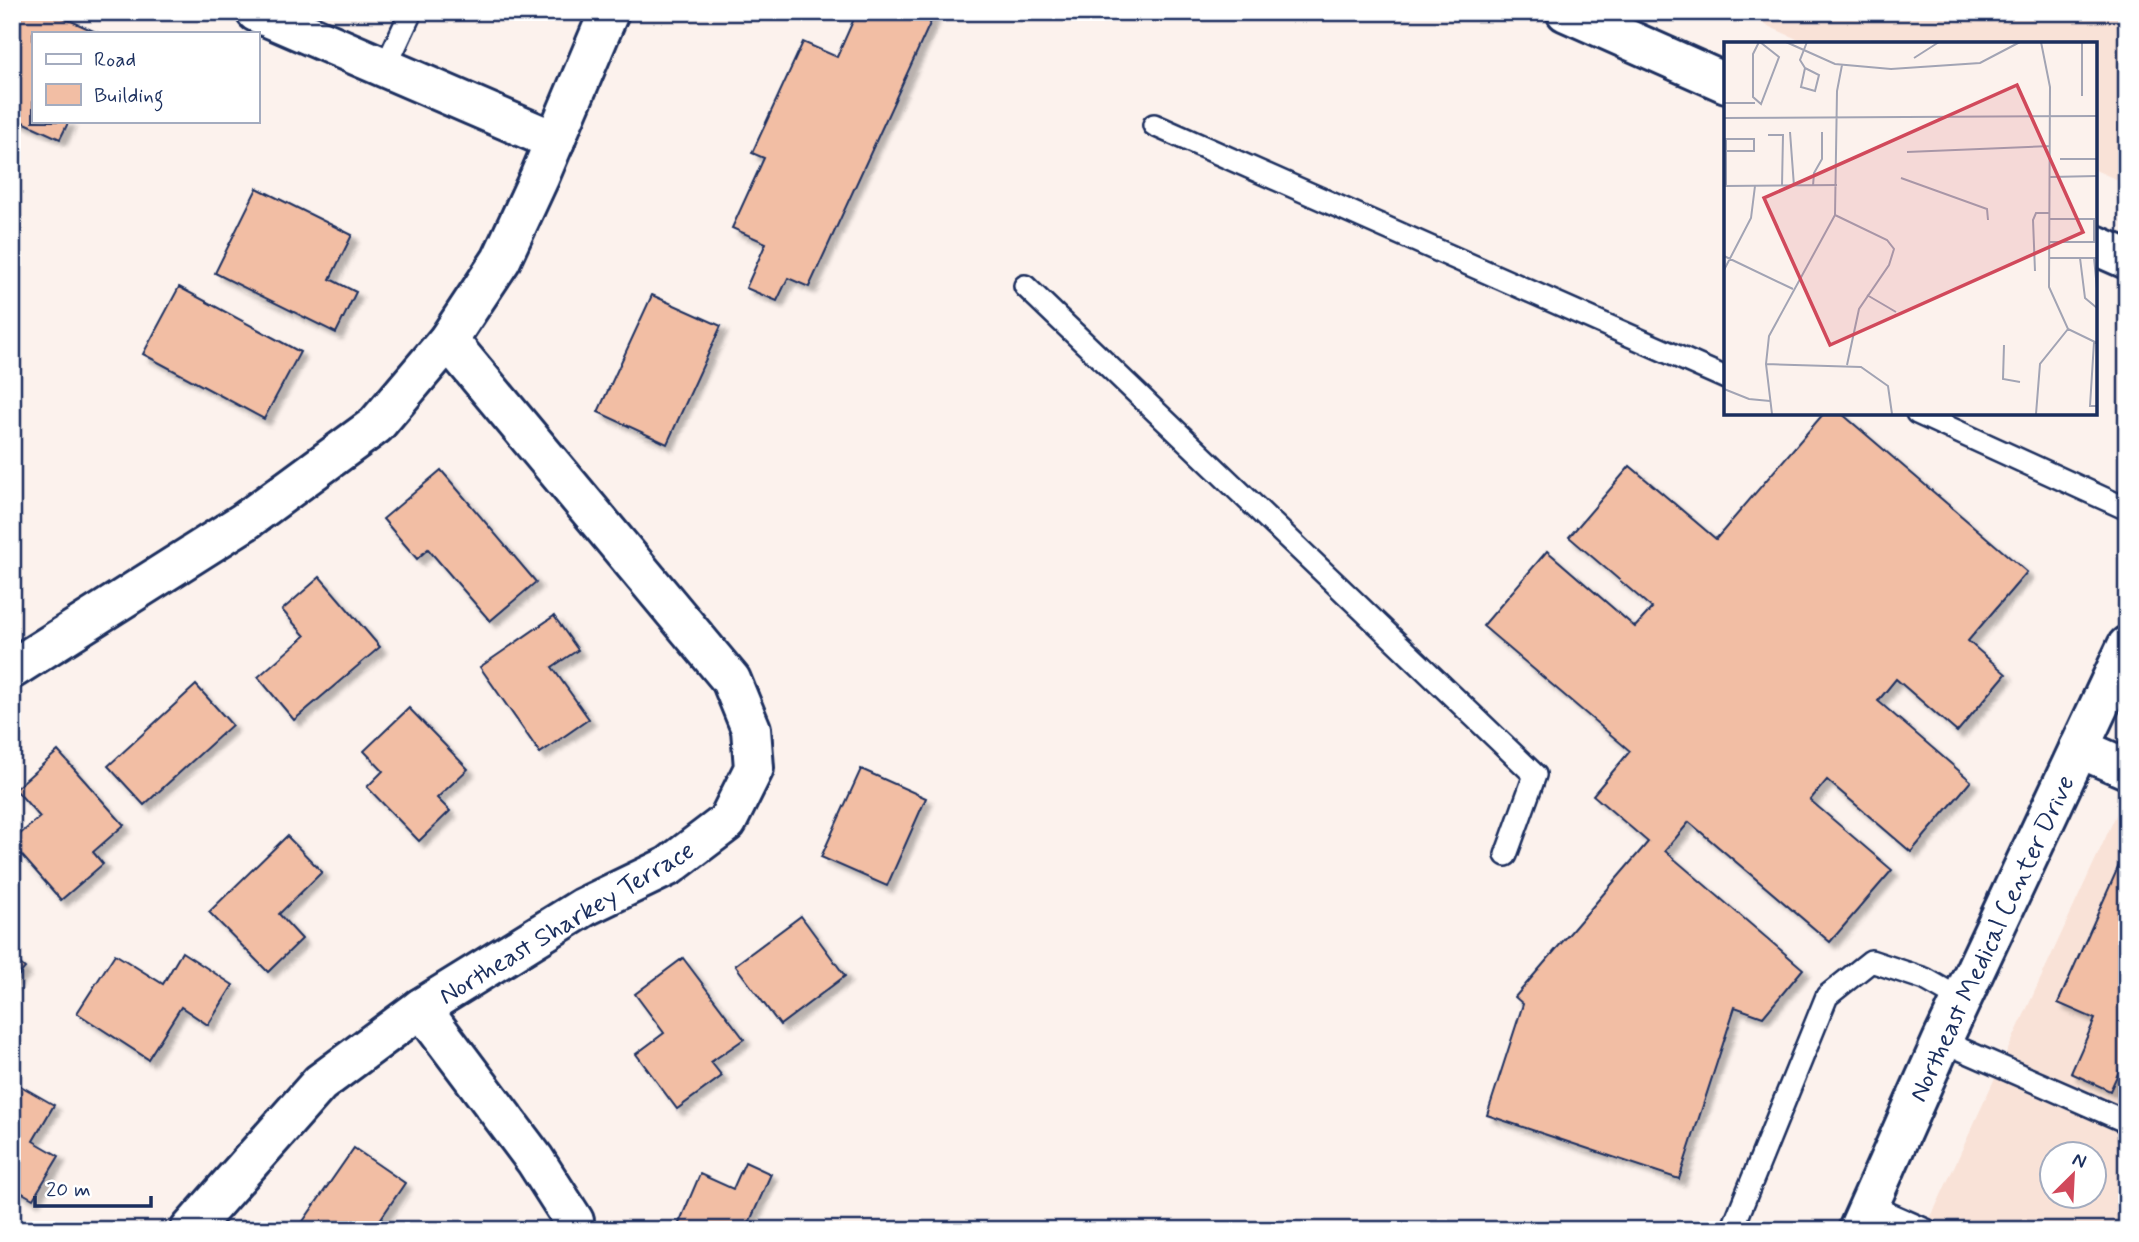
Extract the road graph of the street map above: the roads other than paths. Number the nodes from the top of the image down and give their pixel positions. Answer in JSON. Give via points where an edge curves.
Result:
{"nodes":[{"id":1,"x":256,"y":12,"type":"edge"},
{"id":2,"x":411,"y":12,"type":"edge"},
{"id":3,"x":609,"y":12,"type":"edge"},
{"id":4,"x":1566,"y":12,"type":"edge"},
{"id":5,"x":385,"y":68,"type":"junction"},
{"id":6,"x":1724,"y":82,"type":"edge"},
{"id":7,"x":1154,"y":125,"type":"dead end"},
{"id":8,"x":555,"y":141,"type":"junction"},
{"id":9,"x":2097,"y":247,"type":"edge"},
{"id":10,"x":2127,"y":259,"type":"edge"},
{"id":11,"x":1025,"y":286,"type":"dead end"},
{"id":12,"x":448,"y":340,"type":"junction"},
{"id":13,"x":1724,"y":377,"type":"edge"},
{"id":14,"x":1921,"y":415,"type":"edge"},
{"id":15,"x":2127,"y":509,"type":"edge"},
{"id":16,"x":2127,"y":646,"type":"edge"},
{"id":17,"x":12,"y":669,"type":"edge"},
{"id":18,"x":2079,"y":748,"type":"junction"},
{"id":19,"x":2127,"y":769,"type":"edge"},
{"id":20,"x":1506,"y":855,"type":"dead end"},
{"id":21,"x":1962,"y":1000,"type":"junction"},
{"id":22,"x":421,"y":1008,"type":"junction"},
{"id":23,"x":1942,"y":1041,"type":"junction"},
{"id":24,"x":2127,"y":1122,"type":"edge"},
{"id":25,"x":1863,"y":1217,"type":"edge"},
{"id":26,"x":574,"y":1221,"type":"dead end"},
{"id":27,"x":190,"y":1230,"type":"edge"},
{"id":28,"x":1732,"y":1230,"type":"edge"},
{"id":29,"x":1926,"y":1230,"type":"edge"}],
"edges":[{"from":1,"to":5,"type":"street"},
{"from":2,"to":5,"type":"lane"},
{"from":3,"to":8,"type":"street"},
{"from":4,"to":6,"type":"street"},
{"from":5,"to":8,"type":"street"},
{"from":7,"to":13,"type":"lane"},
{"from":8,"to":12,"type":"street","via":[[501,260]]},
{"from":9,"to":10,"type":"street"},
{"from":11,"to":20,"type":"lane","via":[[1535,775]]},
{"from":12,"to":17,"type":"street","via":[[376,425],[244,522]]},
{"from":12,"to":22,"type":"street","name":"Northeast Sharkey Terrace","via":[[731,680],[751,729],[754,768],[727,822],[669,866],[584,907]]},
{"from":14,"to":15,"type":"lane"},
{"from":16,"to":18,"type":"street","name":"Northeast Medical Center Drive"},
{"from":18,"to":19,"type":"street"},
{"from":18,"to":21,"type":"street","name":"Northeast Medical Center Drive"},
{"from":21,"to":23,"type":"street","name":"Northeast Medical Center Drive"},
{"from":21,"to":28,"type":"lane","via":[[1925,979],[1871,961],[1827,996]]},
{"from":22,"to":26,"type":"street","via":[[535,1160]]},
{"from":22,"to":27,"type":"street","name":"Northeast Sharkey Terrace","via":[[320,1083]]},
{"from":23,"to":24,"type":"lane"},
{"from":23,"to":25,"type":"street","name":"Northeast Medical Center Drive"},
{"from":25,"to":29,"type":"lane"}]}
